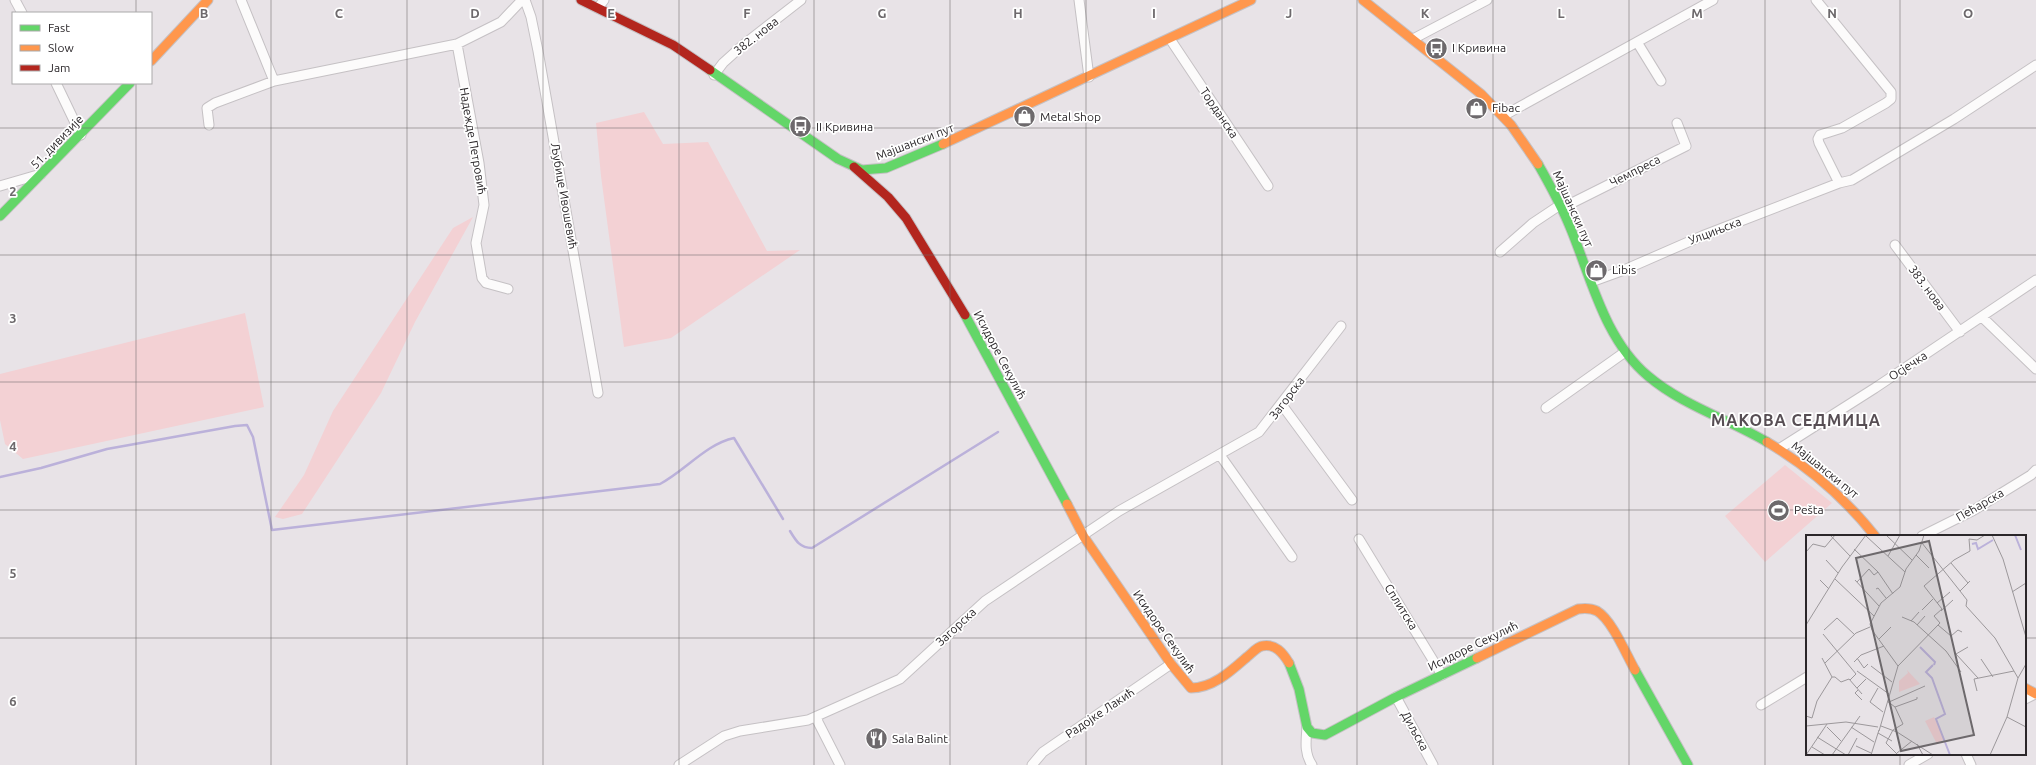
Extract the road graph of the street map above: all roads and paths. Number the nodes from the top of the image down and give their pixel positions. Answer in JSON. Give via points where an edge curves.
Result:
{"nodes":[{"id":1,"x":16,"y":0,"type":"edge"},
{"id":2,"x":208,"y":0,"type":"edge"},
{"id":3,"x":241,"y":0,"type":"edge"},
{"id":4,"x":524,"y":0,"type":"edge"},
{"id":5,"x":581,"y":0,"type":"edge"},
{"id":6,"x":604,"y":0,"type":"edge"},
{"id":7,"x":801,"y":0,"type":"edge"},
{"id":8,"x":1079,"y":0,"type":"edge"},
{"id":9,"x":1251,"y":0,"type":"edge"},
{"id":10,"x":1364,"y":0,"type":"edge"},
{"id":11,"x":1487,"y":0,"type":"edge"},
{"id":12,"x":1713,"y":0,"type":"edge"},
{"id":13,"x":1816,"y":0,"type":"edge"},
{"id":14,"x":598,"y":8,"type":"junction"},
{"id":15,"x":22,"y":12,"type":"edge"},
{"id":16,"x":1170,"y":39,"type":"junction"},
{"id":17,"x":1413,"y":39,"type":"junction"},
{"id":18,"x":1638,"y":42,"type":"junction"},
{"id":19,"x":457,"y":44,"type":"junction"},
{"id":20,"x":152,"y":60,"type":"edge"},
{"id":21,"x":2036,"y":65,"type":"edge"},
{"id":22,"x":714,"y":75,"type":"junction"},
{"id":23,"x":1089,"y":77,"type":"junction"},
{"id":24,"x":274,"y":81,"type":"junction"},
{"id":25,"x":1661,"y":81,"type":"dead end"},
{"id":26,"x":56,"y":84,"type":"edge"},
{"id":27,"x":129,"y":84,"type":"edge"},
{"id":28,"x":1503,"y":116,"type":"junction"},
{"id":29,"x":1676,"y":123,"type":"dead end"},
{"id":30,"x":209,"y":125,"type":"dead end"},
{"id":31,"x":81,"y":135,"type":"junction"},
{"id":32,"x":854,"y":168,"type":"junction"},
{"id":33,"x":43,"y":173,"type":"junction"},
{"id":34,"x":1839,"y":183,"type":"junction"},
{"id":35,"x":0,"y":186,"type":"edge"},
{"id":36,"x":1268,"y":186,"type":"dead end"},
{"id":37,"x":1561,"y":207,"type":"junction"},
{"id":38,"x":0,"y":216,"type":"edge"},
{"id":39,"x":1895,"y":245,"type":"dead end"},
{"id":40,"x":1500,"y":252,"type":"dead end"},
{"id":41,"x":2036,"y":280,"type":"edge"},
{"id":42,"x":1591,"y":282,"type":"junction"},
{"id":43,"x":508,"y":289,"type":"dead end"},
{"id":44,"x":1982,"y":317,"type":"junction"},
{"id":45,"x":1340,"y":326,"type":"dead end"},
{"id":46,"x":1960,"y":332,"type":"junction"},
{"id":47,"x":1625,"y":352,"type":"junction"},
{"id":48,"x":2036,"y":369,"type":"edge"},
{"id":49,"x":598,"y":393,"type":"dead end"},
{"id":50,"x":1282,"y":405,"type":"junction"},
{"id":51,"x":1546,"y":408,"type":"dead end"},
{"id":52,"x":1779,"y":449,"type":"junction"},
{"id":53,"x":1220,"y":455,"type":"junction"},
{"id":54,"x":2036,"y":470,"type":"edge"},
{"id":55,"x":1352,"y":500,"type":"dead end"},
{"id":56,"x":1874,"y":535,"type":"edge"},
{"id":57,"x":1924,"y":535,"type":"edge"},
{"id":58,"x":1084,"y":537,"type":"junction"},
{"id":59,"x":1359,"y":539,"type":"dead end"},
{"id":60,"x":1292,"y":557,"type":"dead end"},
{"id":61,"x":1171,"y":664,"type":"junction"},
{"id":62,"x":1442,"y":675,"type":"junction"},
{"id":63,"x":1806,"y":678,"type":"edge"},
{"id":64,"x":2026,"y":689,"type":"edge"},
{"id":65,"x":2035,"y":694,"type":"edge"},
{"id":66,"x":1396,"y":697,"type":"junction"},
{"id":67,"x":2026,"y":698,"type":"edge"},
{"id":68,"x":1761,"y":705,"type":"dead end"},
{"id":69,"x":817,"y":716,"type":"junction"},
{"id":70,"x":1307,"y":727,"type":"junction"},
{"id":71,"x":1926,"y":755,"type":"edge"},
{"id":72,"x":1966,"y":755,"type":"edge"},
{"id":73,"x":679,"y":765,"type":"edge"},
{"id":74,"x":840,"y":765,"type":"edge"},
{"id":75,"x":1032,"y":765,"type":"edge"},
{"id":76,"x":1312,"y":765,"type":"edge"},
{"id":77,"x":1433,"y":765,"type":"edge"},
{"id":78,"x":1688,"y":765,"type":"edge"},
{"id":79,"x":1909,"y":765,"type":"edge"},
{"id":80,"x":1971,"y":765,"type":"edge"}],
"edges":[{"from":1,"to":15,"type":"street"},
{"from":2,"to":20,"type":"street"},
{"from":3,"to":24,"type":"street"},
{"from":4,"to":19,"type":"street","via":[[501,22]]},
{"from":4,"to":49,"type":"street","name":"Љубице Ивошевић","via":[[531,17],[539,58]]},
{"from":5,"to":14,"type":"street","name":"Мајшански пут"},
{"from":6,"to":14,"type":"street"},
{"from":7,"to":22,"type":"street","name":"382. нова","via":[[743,45]]},
{"from":8,"to":23,"type":"street"},
{"from":9,"to":16,"type":"street","name":"Мајшански пут"},
{"from":10,"to":17,"type":"street","name":"Мајшански пут"},
{"from":11,"to":17,"type":"street"},
{"from":12,"to":18,"type":"street"},
{"from":13,"to":34,"type":"street","via":[[1891,92],[1886,103],[1842,128],[1820,135],[1819,143]]},
{"from":14,"to":22,"type":"street","name":"Мајшански пут","via":[[673,45]]},
{"from":16,"to":23,"type":"street","name":"Мајшански пут"},
{"from":16,"to":36,"type":"street","name":"Торданска"},
{"from":17,"to":28,"type":"street","name":"Мајшански пут","via":[[1481,94]]},
{"from":18,"to":25,"type":"street"},
{"from":18,"to":28,"type":"street"},
{"from":19,"to":24,"type":"street"},
{"from":19,"to":43,"type":"street","name":"Надежде Петровић","via":[[479,163],[484,205],[476,242],[482,278],[486,283]]},
{"from":21,"to":34,"type":"street","name":"Улцињска","via":[[1954,119],[1852,180]]},
{"from":22,"to":32,"type":"street","name":"Мајшански пут"},
{"from":23,"to":32,"type":"street","name":"Мајшански пут","via":[[965,135],[886,168]]},
{"from":24,"to":30,"type":"street","via":[[207,108]]},
{"from":26,"to":31,"type":"street"},
{"from":27,"to":31,"type":"street","name":"51. дивизије"},
{"from":28,"to":37,"type":"street","name":"Мајшански пут","via":[[1546,176]]},
{"from":29,"to":37,"type":"street","name":"Чемпреса","via":[[1686,146]]},
{"from":31,"to":33,"type":"street","name":"51. дивизије"},
{"from":32,"to":58,"type":"street","name":"Исидоре Секулић","via":[[888,197],[923,244],[980,340]]},
{"from":33,"to":35,"type":"street"},
{"from":33,"to":38,"type":"street","name":"51. дивизије"},
{"from":34,"to":42,"type":"street","name":"Улцињска"},
{"from":37,"to":40,"type":"street","via":[[1533,223]]},
{"from":37,"to":42,"type":"street","name":"Мајшански пут"},
{"from":39,"to":46,"type":"street","name":"383. нова"},
{"from":41,"to":44,"type":"street","name":"Осјечка"},
{"from":42,"to":47,"type":"street","name":"Мајшански пут"},
{"from":44,"to":46,"type":"street","name":"Осјечка"},
{"from":44,"to":48,"type":"street"},
{"from":45,"to":50,"type":"street","name":"Загорска"},
{"from":46,"to":52,"type":"street","name":"Осјечка"},
{"from":47,"to":51,"type":"street"},
{"from":47,"to":52,"type":"street","name":"Мајшански пут","via":[[1648,377],[1661,386]]},
{"from":50,"to":53,"type":"street","name":"Загорска","via":[[1260,432]]},
{"from":50,"to":55,"type":"street"},
{"from":52,"to":56,"type":"street","name":"Мајшански пут","via":[[1808,468],[1857,512]]},
{"from":53,"to":58,"type":"street","name":"Загорска","via":[[1120,511]]},
{"from":53,"to":60,"type":"street"},
{"from":54,"to":57,"type":"street","name":"Пећарска","via":[[1974,510]]},
{"from":58,"to":61,"type":"street","name":"Исидоре Секулић"},
{"from":58,"to":69,"type":"street","name":"Загорска","via":[[985,601],[900,679]]},
{"from":59,"to":62,"type":"street","name":"Сплитска"},
{"from":61,"to":70,"type":"street","name":"Исидоре Секулић","via":[[1186,685],[1197,689],[1220,678],[1262,646],[1276,646],[1287,656],[1295,677]]},
{"from":61,"to":75,"type":"street","name":"Радојке Лакић","via":[[1043,752]]},
{"from":62,"to":66,"type":"street","name":"Исидоре Секулић"},
{"from":62,"to":78,"type":"street","name":"Исидоре Секулић","via":[[1578,609],[1592,608],[1599,611],[1607,621]]},
{"from":63,"to":68,"type":"street"},
{"from":64,"to":65,"type":"street"},
{"from":65,"to":67,"type":"street"},
{"from":66,"to":70,"type":"street","name":"Исидоре Секулић","via":[[1325,735],[1312,733]]},
{"from":66,"to":77,"type":"street","name":"Диљска"},
{"from":69,"to":73,"type":"street","name":"Загорска","via":[[808,720],[724,736]]},
{"from":69,"to":74,"type":"street"},
{"from":70,"to":76,"type":"street","via":[[1305,748]]},
{"from":71,"to":79,"type":"street"},
{"from":72,"to":80,"type":"street"}]}
